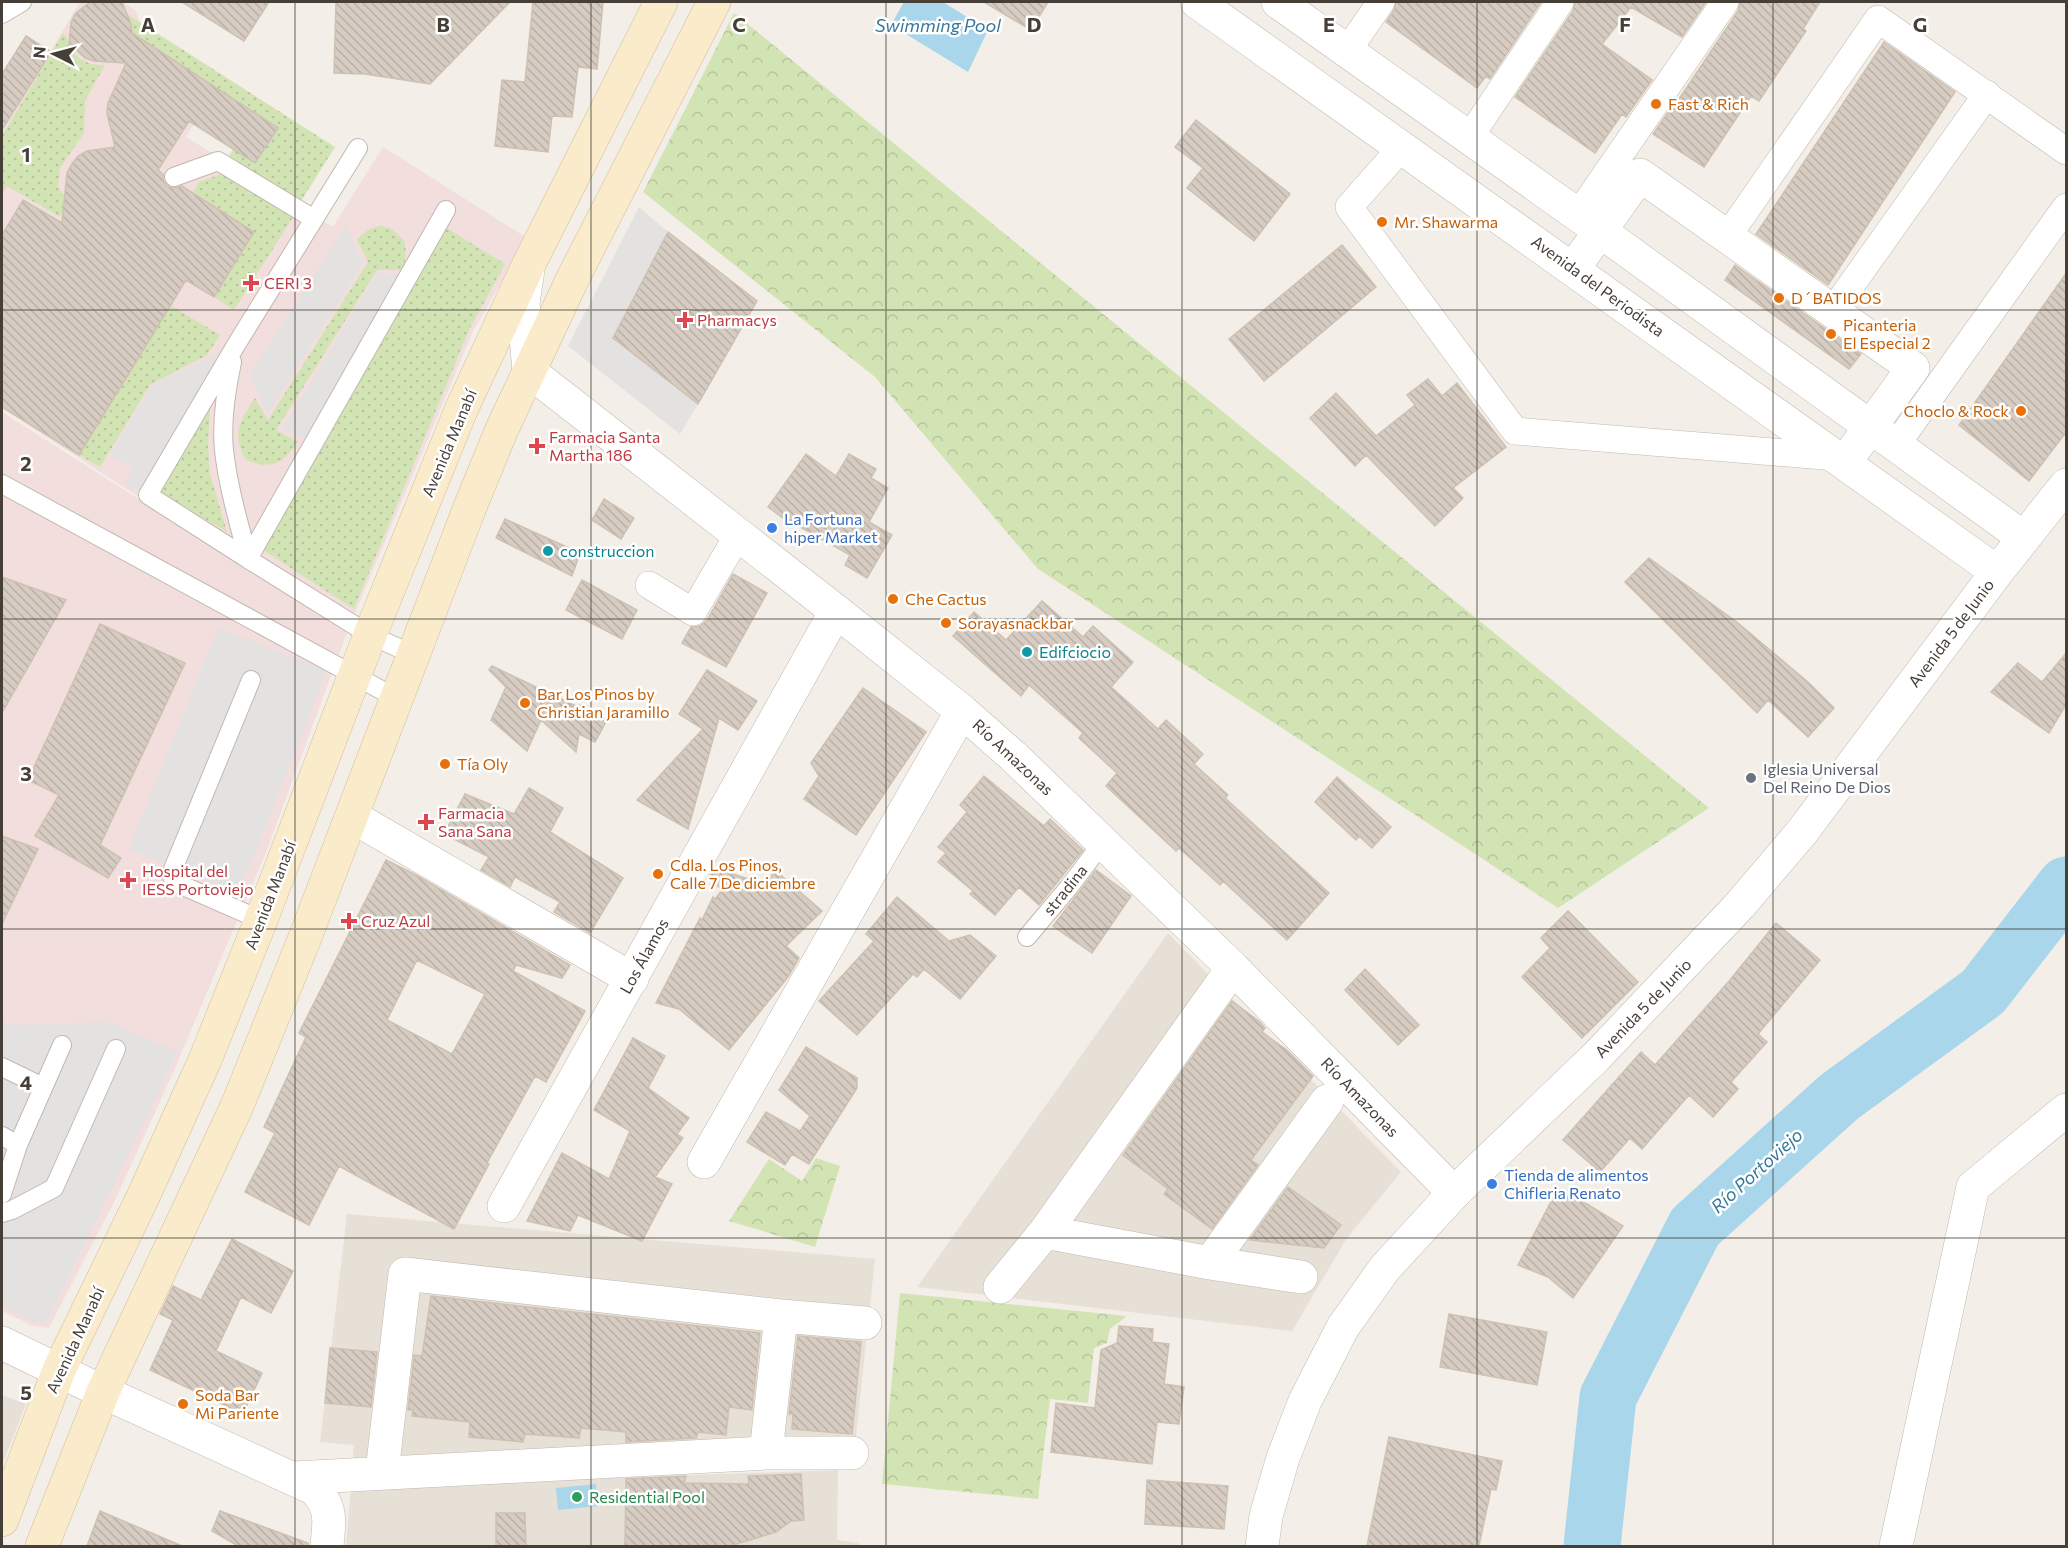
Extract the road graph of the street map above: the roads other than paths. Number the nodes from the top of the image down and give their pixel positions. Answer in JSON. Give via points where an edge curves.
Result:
{"nodes":[{"id":1,"x":22,"y":2,"type":"edge"},
{"id":2,"x":661,"y":2,"type":"edge"},
{"id":3,"x":714,"y":2,"type":"edge"},
{"id":4,"x":1278,"y":2,"type":"edge"},
{"id":5,"x":1381,"y":2,"type":"edge"},
{"id":6,"x":1560,"y":2,"type":"edge"},
{"id":7,"x":1725,"y":2,"type":"edge"},
{"id":8,"x":1203,"y":3,"type":"edge"},
{"id":9,"x":2,"y":14,"type":"edge"},
{"id":10,"x":1347,"y":51,"type":"junction"},
{"id":11,"x":1987,"y":94,"type":"junction"},
{"id":12,"x":1469,"y":138,"type":"junction"},
{"id":13,"x":1402,"y":147,"type":"junction"},
{"id":14,"x":358,"y":148,"type":"dead end"},
{"id":15,"x":2067,"y":151,"type":"edge"},
{"id":16,"x":174,"y":177,"type":"dead end"},
{"id":17,"x":2067,"y":207,"type":"edge"},
{"id":18,"x":446,"y":210,"type":"dead end"},
{"id":19,"x":314,"y":219,"type":"junction"},
{"id":20,"x":1589,"y":223,"type":"junction"},
{"id":21,"x":1726,"y":237,"type":"junction"},
{"id":22,"x":528,"y":266,"type":"junction"},
{"id":23,"x":1573,"y":269,"type":"junction"},
{"id":24,"x":1832,"y":312,"type":"junction"},
{"id":25,"x":236,"y":345,"type":"junction"},
{"id":26,"x":528,"y":371,"type":"junction"},
{"id":27,"x":1884,"y":435,"type":"junction"},
{"id":28,"x":1840,"y":460,"type":"junction"},
{"id":29,"x":2,"y":484,"type":"edge"},
{"id":30,"x":2067,"y":485,"type":"edge"},
{"id":31,"x":738,"y":535,"type":"junction"},
{"id":32,"x":2024,"y":538,"type":"junction"},
{"id":33,"x":248,"y":559,"type":"junction"},
{"id":34,"x":1997,"y":572,"type":"junction"},
{"id":35,"x":649,"y":585,"type":"dead end"},
{"id":36,"x":836,"y":610,"type":"junction"},
{"id":37,"x":370,"y":635,"type":"junction"},
{"id":38,"x":414,"y":654,"type":"junction"},
{"id":39,"x":356,"y":675,"type":"junction"},
{"id":40,"x":251,"y":680,"type":"dead end"},
{"id":41,"x":396,"y":698,"type":"junction"},
{"id":42,"x":962,"y":711,"type":"junction"},
{"id":43,"x":353,"y":817,"type":"junction"},
{"id":44,"x":1103,"y":842,"type":"junction"},
{"id":45,"x":261,"y":920,"type":"junction"},
{"id":46,"x":1026,"y":937,"type":"dead end"},
{"id":47,"x":1233,"y":968,"type":"junction"},
{"id":48,"x":632,"y":979,"type":"junction"},
{"id":49,"x":63,"y":1045,"type":"dead end"},
{"id":50,"x":116,"y":1049,"type":"dead end"},
{"id":51,"x":2,"y":1067,"type":"edge"},
{"id":52,"x":43,"y":1087,"type":"junction"},
{"id":53,"x":1327,"y":1101,"type":"dead end"},
{"id":54,"x":2067,"y":1110,"type":"edge"},
{"id":55,"x":2,"y":1136,"type":"edge"},
{"id":56,"x":18,"y":1145,"type":"junction"},
{"id":57,"x":704,"y":1162,"type":"dead end"},
{"id":58,"x":1454,"y":1192,"type":"junction"},
{"id":59,"x":2,"y":1194,"type":"edge"},
{"id":60,"x":504,"y":1206,"type":"dead end"},
{"id":61,"x":2,"y":1213,"type":"edge"},
{"id":62,"x":1045,"y":1232,"type":"junction"},
{"id":63,"x":1210,"y":1263,"type":"junction"},
{"id":64,"x":1301,"y":1277,"type":"dead end"},
{"id":65,"x":1000,"y":1287,"type":"dead end"},
{"id":66,"x":781,"y":1316,"type":"junction"},
{"id":67,"x":865,"y":1323,"type":"dead end"},
{"id":68,"x":2,"y":1343,"type":"edge"},
{"id":69,"x":59,"y":1370,"type":"junction"},
{"id":70,"x":103,"y":1392,"type":"junction"},
{"id":71,"x":766,"y":1453,"type":"junction"},
{"id":72,"x":852,"y":1453,"type":"dead end"},
{"id":73,"x":382,"y":1472,"type":"junction"},
{"id":74,"x":294,"y":1478,"type":"junction"},
{"id":75,"x":2,"y":1520,"type":"edge"},
{"id":76,"x":42,"y":1546,"type":"edge"},
{"id":77,"x":327,"y":1546,"type":"edge"},
{"id":78,"x":1262,"y":1546,"type":"edge"},
{"id":79,"x":1896,"y":1546,"type":"edge"}],
"edges":[{"from":1,"to":9,"type":"lane"},
{"from":2,"to":22,"type":"main road","name":"Avenida Manabí"},
{"from":3,"to":26,"type":"main road","name":"Avenida Manabí"},
{"from":4,"to":10,"type":"street"},
{"from":5,"to":10,"type":"street"},
{"from":6,"to":12,"type":"street"},
{"from":7,"to":20,"type":"street"},
{"from":8,"to":13,"type":"street","name":"Avenida del Periodista"},
{"from":10,"to":12,"type":"street"},
{"from":11,"to":15,"type":"street"},
{"from":11,"to":21,"type":"street","via":[[1878,19]]},
{"from":11,"to":24,"type":"street"},
{"from":12,"to":20,"type":"street"},
{"from":13,"to":23,"type":"street","name":"Avenida del Periodista"},
{"from":13,"to":28,"type":"street","via":[[1349,207],[1515,431]]},
{"from":14,"to":19,"type":"lane"},
{"from":16,"to":19,"type":"lane","via":[[218,161]]},
{"from":17,"to":27,"type":"street"},
{"from":18,"to":33,"type":"lane"},
{"from":19,"to":25,"type":"lane"},
{"from":20,"to":21,"type":"street","via":[[1640,175]]},
{"from":20,"to":23,"type":"street"},
{"from":20,"to":27,"type":"street"},
{"from":21,"to":24,"type":"street"},
{"from":22,"to":26,"type":"street","name":"Avenida Manabí","via":[[523,303]]},
{"from":22,"to":37,"type":"main road","name":"Avenida Manabí","via":[[461,410]]},
{"from":23,"to":28,"type":"street","name":"Avenida del Periodista"},
{"from":24,"to":27,"type":"street","via":[[1913,368]]},
{"from":25,"to":33,"type":"lane","via":[[227,386],[224,448]]},
{"from":25,"to":33,"type":"lane","via":[[148,495]]},
{"from":26,"to":31,"type":"street","name":"Río Amazonas"},
{"from":26,"to":38,"type":"main road","name":"Avenida Manabí"},
{"from":27,"to":28,"type":"street"},
{"from":27,"to":32,"type":"street"},
{"from":28,"to":34,"type":"street","name":"Avenida del Periodista"},
{"from":29,"to":39,"type":"lane"},
{"from":30,"to":32,"type":"street","name":"Avenida 5 de Junio"},
{"from":31,"to":35,"type":"street","via":[[693,612]]},
{"from":31,"to":36,"type":"street","name":"Río Amazonas"},
{"from":32,"to":34,"type":"street","name":"Avenida 5 de Junio"},
{"from":33,"to":37,"type":"lane"},
{"from":34,"to":58,"type":"street","name":"Avenida 5 de Junio","via":[[1802,832],[1740,905],[1596,1057]]},
{"from":36,"to":42,"type":"street","name":"Río Amazonas"},
{"from":36,"to":48,"type":"street","name":"Los Álamos"},
{"from":37,"to":38,"type":"lane"},
{"from":37,"to":39,"type":"main road","name":"Avenida Manabí"},
{"from":38,"to":41,"type":"main road","name":"Avenida Manabí"},
{"from":39,"to":41,"type":"lane"},
{"from":39,"to":45,"type":"main road","name":"Avenida Manabí"},
{"from":40,"to":45,"type":"lane","via":[[171,874],[179,884]]},
{"from":41,"to":43,"type":"main road","name":"Avenida Manabí"},
{"from":42,"to":44,"type":"street","name":"Río Amazonas"},
{"from":42,"to":57,"type":"street"},
{"from":43,"to":48,"type":"street"},
{"from":43,"to":70,"type":"main road","name":"Avenida Manabí","via":[[237,1106]]},
{"from":44,"to":46,"type":"lane","name":"stradina"},
{"from":44,"to":47,"type":"street","name":"Río Amazonas"},
{"from":45,"to":69,"type":"main road","name":"Avenida Manabí","via":[[205,1060]]},
{"from":47,"to":58,"type":"street","name":"Río Amazonas"},
{"from":47,"to":62,"type":"street"},
{"from":48,"to":60,"type":"street","name":"Los Álamos"},
{"from":49,"to":52,"type":"lane"},
{"from":50,"to":61,"type":"lane","via":[[54,1188]]},
{"from":51,"to":52,"type":"lane"},
{"from":52,"to":56,"type":"lane"},
{"from":53,"to":63,"type":"street"},
{"from":54,"to":79,"type":"street","via":[[1973,1187]]},
{"from":55,"to":56,"type":"lane"},
{"from":56,"to":59,"type":"lane"},
{"from":58,"to":78,"type":"street","name":"Avenida 5 de Junio","via":[[1385,1268],[1342,1328],[1305,1401],[1283,1458],[1266,1516]]},
{"from":62,"to":63,"type":"street"},
{"from":62,"to":65,"type":"street"},
{"from":63,"to":64,"type":"street"},
{"from":66,"to":67,"type":"street"},
{"from":66,"to":71,"type":"street"},
{"from":66,"to":73,"type":"street","via":[[405,1274]]},
{"from":68,"to":69,"type":"street"},
{"from":69,"to":70,"type":"street"},
{"from":69,"to":75,"type":"main road","name":"Avenida Manabí"},
{"from":70,"to":74,"type":"street"},
{"from":70,"to":76,"type":"main road","name":"Avenida Manabí"},
{"from":71,"to":72,"type":"street"},
{"from":71,"to":73,"type":"street"},
{"from":73,"to":74,"type":"street"},
{"from":74,"to":77,"type":"street","via":[[315,1489],[326,1501],[330,1518]]}]}
